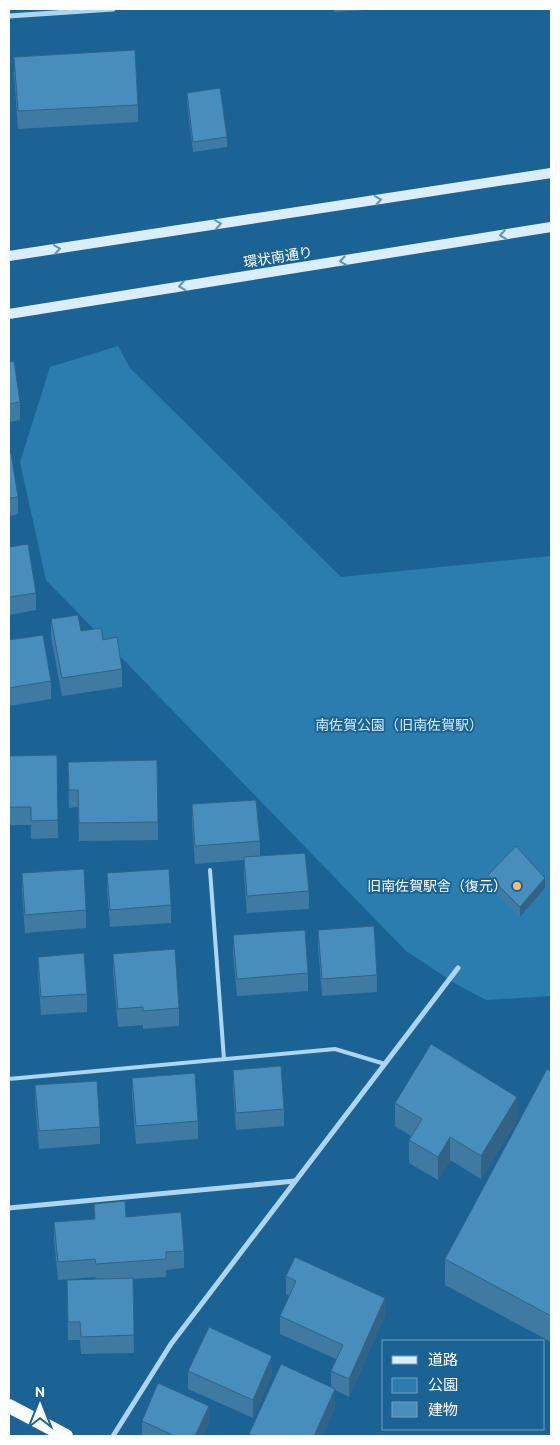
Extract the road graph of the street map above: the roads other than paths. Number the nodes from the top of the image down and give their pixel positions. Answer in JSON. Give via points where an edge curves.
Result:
{"nodes":[{"id":1,"x":113,"y":9,"type":"edge"},
{"id":2,"x":9,"y":16,"type":"edge"},
{"id":3,"x":551,"y":173,"type":"edge"},
{"id":4,"x":551,"y":227,"type":"edge"},
{"id":5,"x":9,"y":256,"type":"edge"},
{"id":6,"x":9,"y":314,"type":"edge"},
{"id":7,"x":210,"y":870,"type":"dead end"},
{"id":8,"x":458,"y":968,"type":"dead end"},
{"id":9,"x":224,"y":1059,"type":"junction"},
{"id":10,"x":385,"y":1064,"type":"junction"},
{"id":11,"x":9,"y":1080,"type":"edge"},
{"id":12,"x":295,"y":1181,"type":"junction"},
{"id":13,"x":9,"y":1208,"type":"edge"},
{"id":14,"x":9,"y":1406,"type":"edge"},
{"id":15,"x":66,"y":1436,"type":"edge"},
{"id":16,"x":113,"y":1436,"type":"edge"}],
"edges":[{"from":1,"to":2,"type":"street"},
{"from":5,"to":3,"type":"main road","one_way":true},
{"from":4,"to":6,"type":"main road","name":"環状南通り","one_way":true},
{"from":7,"to":9,"type":"lane"},
{"from":8,"to":10,"type":"street"},
{"from":9,"to":10,"type":"lane","via":[[335,1049]]},
{"from":9,"to":11,"type":"lane"},
{"from":10,"to":12,"type":"street"},
{"from":12,"to":13,"type":"street"},
{"from":12,"to":16,"type":"street","via":[[171,1344]]},
{"from":14,"to":15,"type":"highway"}]}
